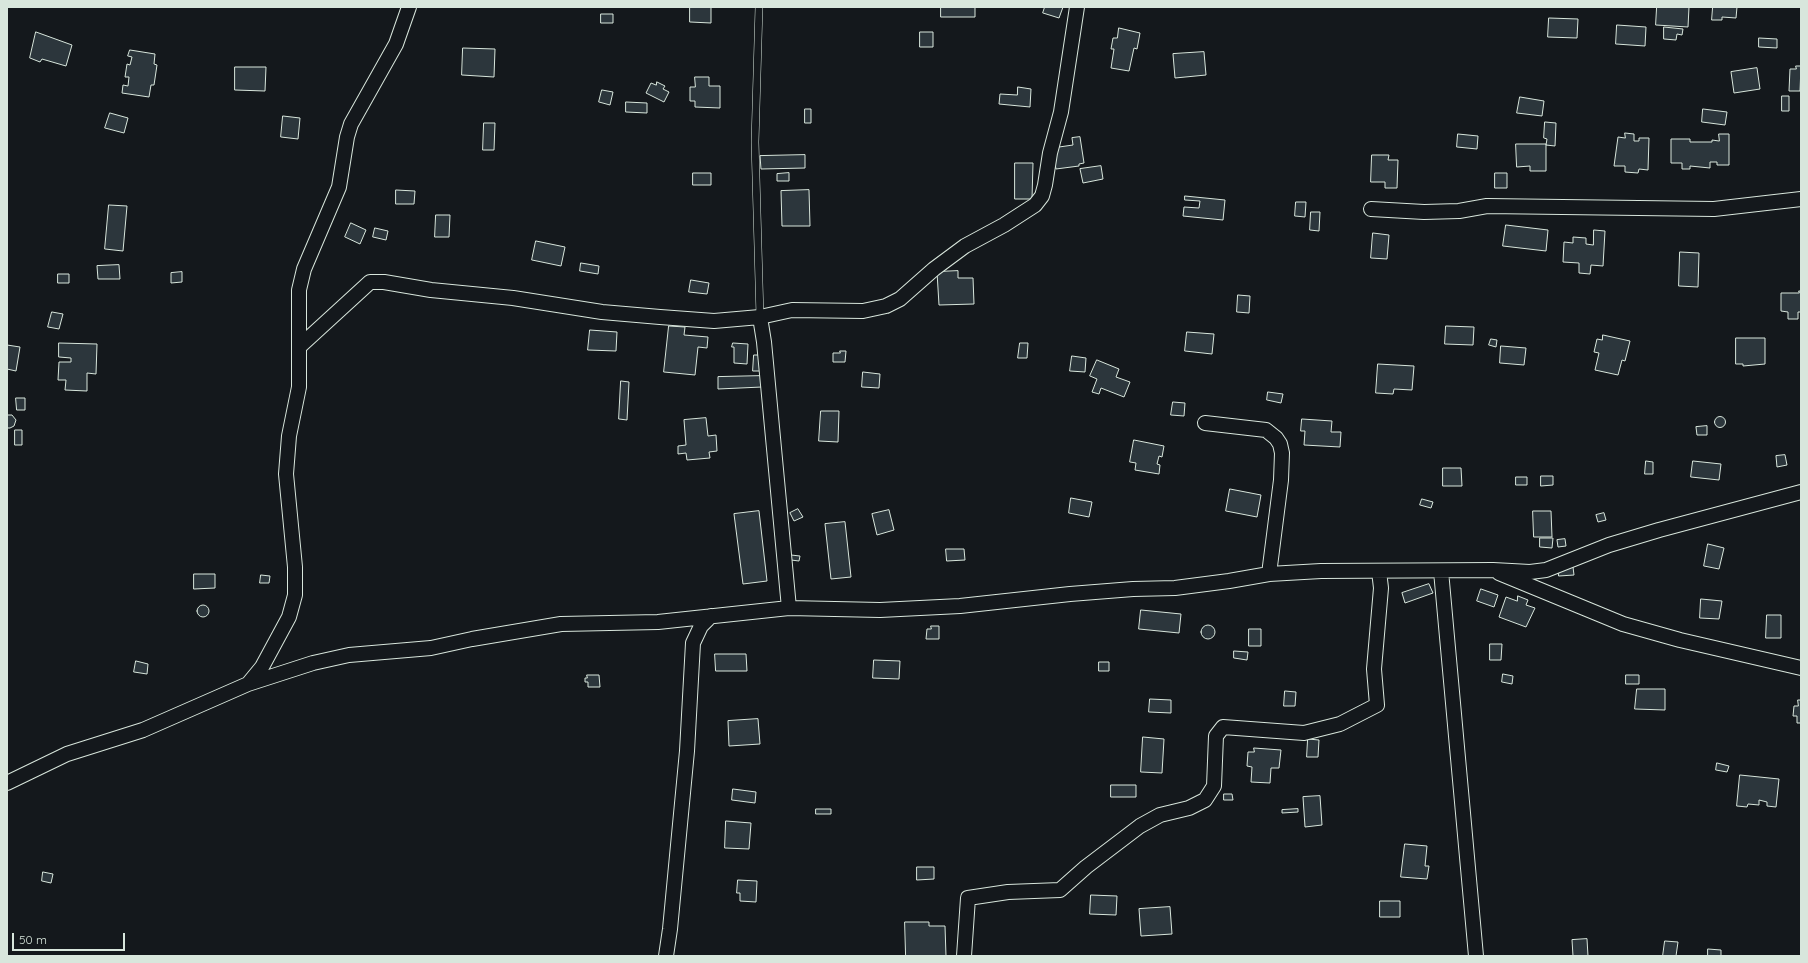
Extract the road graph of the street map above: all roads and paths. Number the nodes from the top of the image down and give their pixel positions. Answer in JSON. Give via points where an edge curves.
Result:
{"nodes":[{"id":1,"x":409,"y":7,"type":"edge"},
{"id":2,"x":759,"y":7,"type":"edge"},
{"id":3,"x":1077,"y":7,"type":"edge"},
{"id":4,"x":1801,"y":199,"type":"edge"},
{"id":5,"x":1371,"y":209,"type":"dead end"},
{"id":6,"x":760,"y":317,"type":"junction"},
{"id":7,"x":299,"y":347,"type":"junction"},
{"id":8,"x":1205,"y":423,"type":"dead end"},
{"id":9,"x":1801,"y":492,"type":"edge"},
{"id":10,"x":1493,"y":570,"type":"junction"},
{"id":11,"x":1378,"y":571,"type":"junction"},
{"id":12,"x":1441,"y":571,"type":"junction"},
{"id":13,"x":1269,"y":574,"type":"junction"},
{"id":14,"x":789,"y":608,"type":"junction"},
{"id":15,"x":711,"y":616,"type":"junction"},
{"id":16,"x":1801,"y":668,"type":"edge"},
{"id":17,"x":248,"y":684,"type":"junction"},
{"id":18,"x":7,"y":784,"type":"edge"},
{"id":19,"x":666,"y":956,"type":"edge"},
{"id":20,"x":964,"y":956,"type":"edge"},
{"id":21,"x":1476,"y":956,"type":"edge"}],
"edges":[{"from":1,"to":7,"type":"street","via":[[396,44],[351,124],[339,187],[304,269],[299,290]]},
{"from":2,"to":6,"type":"lane","via":[[755,142]]},
{"from":3,"to":6,"type":"street","via":[[1061,112],[1050,153],[1045,186],[1042,196],[1035,205],[965,246],[900,299],[886,306],[862,311],[792,310]]},
{"from":4,"to":5,"type":"street","via":[[1714,209],[1487,206],[1424,212]]},
{"from":6,"to":7,"type":"street","via":[[714,321],[602,312],[513,298],[370,282]]},
{"from":6,"to":14,"type":"street"},
{"from":7,"to":17,"type":"street","via":[[299,387],[289,436],[286,474],[295,567],[295,595],[289,617],[262,666]]},
{"from":8,"to":13,"type":"street","via":[[1266,430],[1280,444],[1281,480]]},
{"from":9,"to":10,"type":"street","via":[[1609,545],[1546,570]]},
{"from":10,"to":12,"type":"street"},
{"from":10,"to":16,"type":"street","via":[[1623,624]]},
{"from":11,"to":12,"type":"street"},
{"from":11,"to":13,"type":"street"},
{"from":11,"to":20,"type":"street","via":[[1381,588],[1374,668],[1377,704],[1340,724],[1304,733],[1223,727],[1216,736],[1214,786],[1205,800],[1189,808],[1160,815],[1140,826],[1060,890],[1008,892],[968,898]]},
{"from":12,"to":21,"type":"street"},
{"from":13,"to":14,"type":"street","via":[[1175,588],[1134,589],[960,606],[880,610]]},
{"from":14,"to":15,"type":"street"},
{"from":15,"to":17,"type":"street","via":[[658,622],[561,624],[431,648],[349,655],[313,663]]},
{"from":15,"to":19,"type":"street","via":[[701,626],[693,643],[687,751]]},
{"from":17,"to":18,"type":"street","via":[[143,730],[67,754]]}]}
